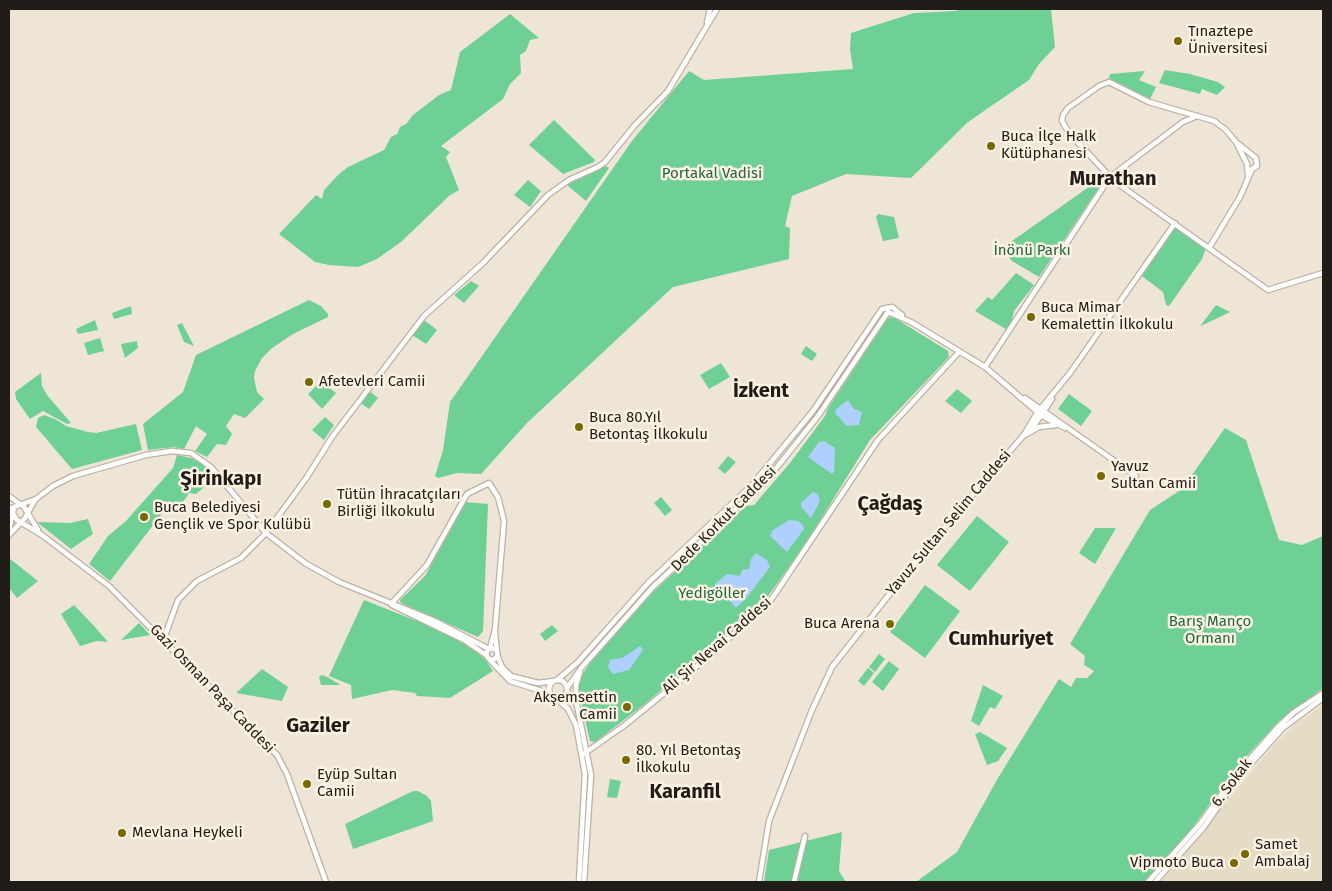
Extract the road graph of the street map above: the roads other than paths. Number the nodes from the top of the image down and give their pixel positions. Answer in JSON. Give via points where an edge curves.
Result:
{"nodes":[{"id":1,"x":710,"y":9,"type":"edge"},
{"id":2,"x":717,"y":9,"type":"edge"},
{"id":3,"x":706,"y":26,"type":"junction"},
{"id":4,"x":1197,"y":116,"type":"junction"},
{"id":5,"x":1236,"y":142,"type":"junction"},
{"id":6,"x":1256,"y":158,"type":"junction"},
{"id":7,"x":1247,"y":164,"type":"junction"},
{"id":8,"x":1255,"y":168,"type":"junction"},
{"id":9,"x":1110,"y":177,"type":"junction"},
{"id":10,"x":1247,"y":180,"type":"junction"},
{"id":11,"x":1176,"y":223,"type":"junction"},
{"id":12,"x":1209,"y":248,"type":"junction"},
{"id":13,"x":1323,"y":273,"type":"edge"},
{"id":14,"x":911,"y":322,"type":"junction"},
{"id":15,"x":959,"y":352,"type":"junction"},
{"id":16,"x":985,"y":367,"type":"junction"},
{"id":17,"x":1041,"y":412,"type":"junction"},
{"id":18,"x":1059,"y":426,"type":"junction"},
{"id":19,"x":1065,"y":428,"type":"junction"},
{"id":20,"x":1030,"y":431,"type":"junction"},
{"id":21,"x":1023,"y":436,"type":"junction"},
{"id":22,"x":1136,"y":476,"type":"dead end"},
{"id":23,"x":9,"y":496,"type":"edge"},
{"id":24,"x":36,"y":499,"type":"junction"},
{"id":25,"x":20,"y":505,"type":"junction"},
{"id":26,"x":9,"y":507,"type":"edge"},
{"id":27,"x":27,"y":514,"type":"junction"},
{"id":28,"x":12,"y":515,"type":"junction"},
{"id":29,"x":20,"y":522,"type":"junction"},
{"id":30,"x":9,"y":530,"type":"edge"},
{"id":31,"x":266,"y":534,"type":"junction"},
{"id":32,"x":9,"y":535,"type":"edge"},
{"id":33,"x":42,"y":536,"type":"junction"},
{"id":34,"x":391,"y":604,"type":"junction"},
{"id":35,"x":495,"y":633,"type":"junction"},
{"id":36,"x":163,"y":642,"type":"junction"},
{"id":37,"x":490,"y":649,"type":"junction"},
{"id":38,"x":497,"y":653,"type":"junction"},
{"id":39,"x":486,"y":655,"type":"junction"},
{"id":40,"x":490,"y":660,"type":"junction"},
{"id":41,"x":582,"y":667,"type":"junction"},
{"id":42,"x":555,"y":680,"type":"junction"},
{"id":43,"x":567,"y":689,"type":"junction"},
{"id":44,"x":1323,"y":693,"type":"edge"},
{"id":45,"x":550,"y":694,"type":"junction"},
{"id":46,"x":555,"y":697,"type":"junction"},
{"id":47,"x":1323,"y":698,"type":"edge"},
{"id":48,"x":577,"y":705,"type":"junction"},
{"id":49,"x":588,"y":752,"type":"junction"},
{"id":50,"x":582,"y":755,"type":"junction"},
{"id":51,"x":805,"y":836,"type":"dead end"},
{"id":52,"x":326,"y":882,"type":"edge"},
{"id":53,"x":579,"y":882,"type":"edge"},
{"id":54,"x":584,"y":882,"type":"edge"},
{"id":55,"x":758,"y":882,"type":"edge"},
{"id":56,"x":794,"y":882,"type":"edge"},
{"id":57,"x":1148,"y":882,"type":"edge"},
{"id":58,"x":1155,"y":882,"type":"edge"}],
"edges":[{"from":1,"to":3,"type":"main road"},
{"from":2,"to":3,"type":"main road"},
{"from":3,"to":31,"type":"main road","via":[[674,84],[605,162],[548,195],[483,263],[424,316],[332,436]]},
{"from":4,"to":5,"type":"main road","via":[[1222,126]]},
{"from":4,"to":9,"type":"main road","via":[[1183,122]]},
{"from":4,"to":9,"type":"main road","via":[[1149,102],[1109,82],[1099,86],[1068,108],[1062,115],[1062,121]]},
{"from":5,"to":6,"type":"main road"},
{"from":5,"to":7,"type":"main road"},
{"from":6,"to":7,"type":"main road","via":[[1249,158]]},
{"from":6,"to":8,"type":"main road"},
{"from":7,"to":8,"type":"main road"},
{"from":7,"to":10,"type":"main road"},
{"from":8,"to":10,"type":"main road"},
{"from":9,"to":11,"type":"main road"},
{"from":9,"to":16,"type":"main road"},
{"from":10,"to":12,"type":"main road"},
{"from":11,"to":12,"type":"main road"},
{"from":11,"to":17,"type":"main road"},
{"from":12,"to":13,"type":"main road","via":[[1268,290]]},
{"from":14,"to":15,"type":"main road"},
{"from":14,"to":41,"type":"main road","name":"Dede Korkut Caddesi","via":[[891,312],[886,313],[818,416],[766,481],[653,587]]},
{"from":14,"to":42,"type":"main road","name":"Dede Korkut Caddesi","via":[[892,308],[882,309],[814,411],[752,485],[648,583],[578,662]]},
{"from":15,"to":16,"type":"main road"},
{"from":15,"to":49,"type":"main road","name":"Ali Şir Nevai Caddesi","via":[[878,440],[772,600],[706,659]]},
{"from":16,"to":17,"type":"main road"},
{"from":17,"to":18,"type":"main road"},
{"from":17,"to":19,"type":"main road"},
{"from":17,"to":20,"type":"main road"},
{"from":17,"to":21,"type":"main road"},
{"from":18,"to":19,"type":"main road"},
{"from":18,"to":20,"type":"main road","via":[[1044,425]]},
{"from":19,"to":22,"type":"main road"},
{"from":20,"to":21,"type":"main road"},
{"from":21,"to":55,"type":"main road","name":"Yavuz Sultan Selim Caddesi","via":[[832,667],[769,821]]},
{"from":23,"to":25,"type":"main road"},
{"from":24,"to":25,"type":"main road"},
{"from":24,"to":27,"type":"main road"},
{"from":24,"to":31,"type":"main road","via":[[73,476],[146,455],[172,451],[186,453],[211,467]]},
{"from":25,"to":27,"type":"main road"},
{"from":25,"to":28,"type":"main road","via":[[14,506]]},
{"from":26,"to":28,"type":"main road"},
{"from":27,"to":29,"type":"main road"},
{"from":27,"to":33,"type":"main road"},
{"from":28,"to":29,"type":"main road"},
{"from":28,"to":30,"type":"main road"},
{"from":29,"to":32,"type":"main road"},
{"from":29,"to":33,"type":"main road"},
{"from":31,"to":34,"type":"main road","via":[[305,563],[339,582]]},
{"from":31,"to":36,"type":"main road","via":[[241,558],[197,582],[184,593],[178,600]]},
{"from":33,"to":36,"type":"main road","name":"Gazi Osman Paşa Caddesi","via":[[109,586]]},
{"from":34,"to":35,"type":"main road","via":[[427,565],[467,494],[488,484],[498,497],[504,521]]},
{"from":34,"to":37,"type":"main road","via":[[435,620]]},
{"from":34,"to":39,"type":"main road","via":[[464,640]]},
{"from":35,"to":37,"type":"main road"},
{"from":35,"to":38,"type":"main road"},
{"from":36,"to":52,"type":"main road","name":"Gazi Osman Paşa Caddesi","via":[[277,755]]},
{"from":37,"to":38,"type":"main road"},
{"from":37,"to":39,"type":"main road"},
{"from":38,"to":40,"type":"main road"},
{"from":38,"to":42,"type":"main road","via":[[502,667],[511,676],[538,683]]},
{"from":39,"to":40,"type":"main road"},
{"from":40,"to":45,"type":"main road","via":[[510,681]]},
{"from":41,"to":43,"type":"main road","name":"Dede Korkut Caddesi"},
{"from":41,"to":48,"type":"main road","via":[[576,685]]},
{"from":42,"to":43,"type":"main road","via":[[562,681]]},
{"from":42,"to":45,"type":"main road","via":[[550,685]]},
{"from":43,"to":46,"type":"main road","via":[[564,696]]},
{"from":43,"to":48,"type":"main road"},
{"from":44,"to":57,"type":"main road","name":"6. Sokak","via":[[1278,727]]},
{"from":45,"to":46,"type":"main road"},
{"from":46,"to":50,"type":"main road","via":[[573,716]]},
{"from":47,"to":58,"type":"main road","name":"6. Sokak","via":[[1283,728],[1237,780],[1204,827]]},
{"from":48,"to":49,"type":"main road"},
{"from":49,"to":50,"type":"main road","name":"Ali Şir Nevai Caddesi"},
{"from":49,"to":54,"type":"main road","via":[[591,775]]},
{"from":50,"to":53,"type":"main road","via":[[585,774]]},
{"from":51,"to":56,"type":"main road"}]}
